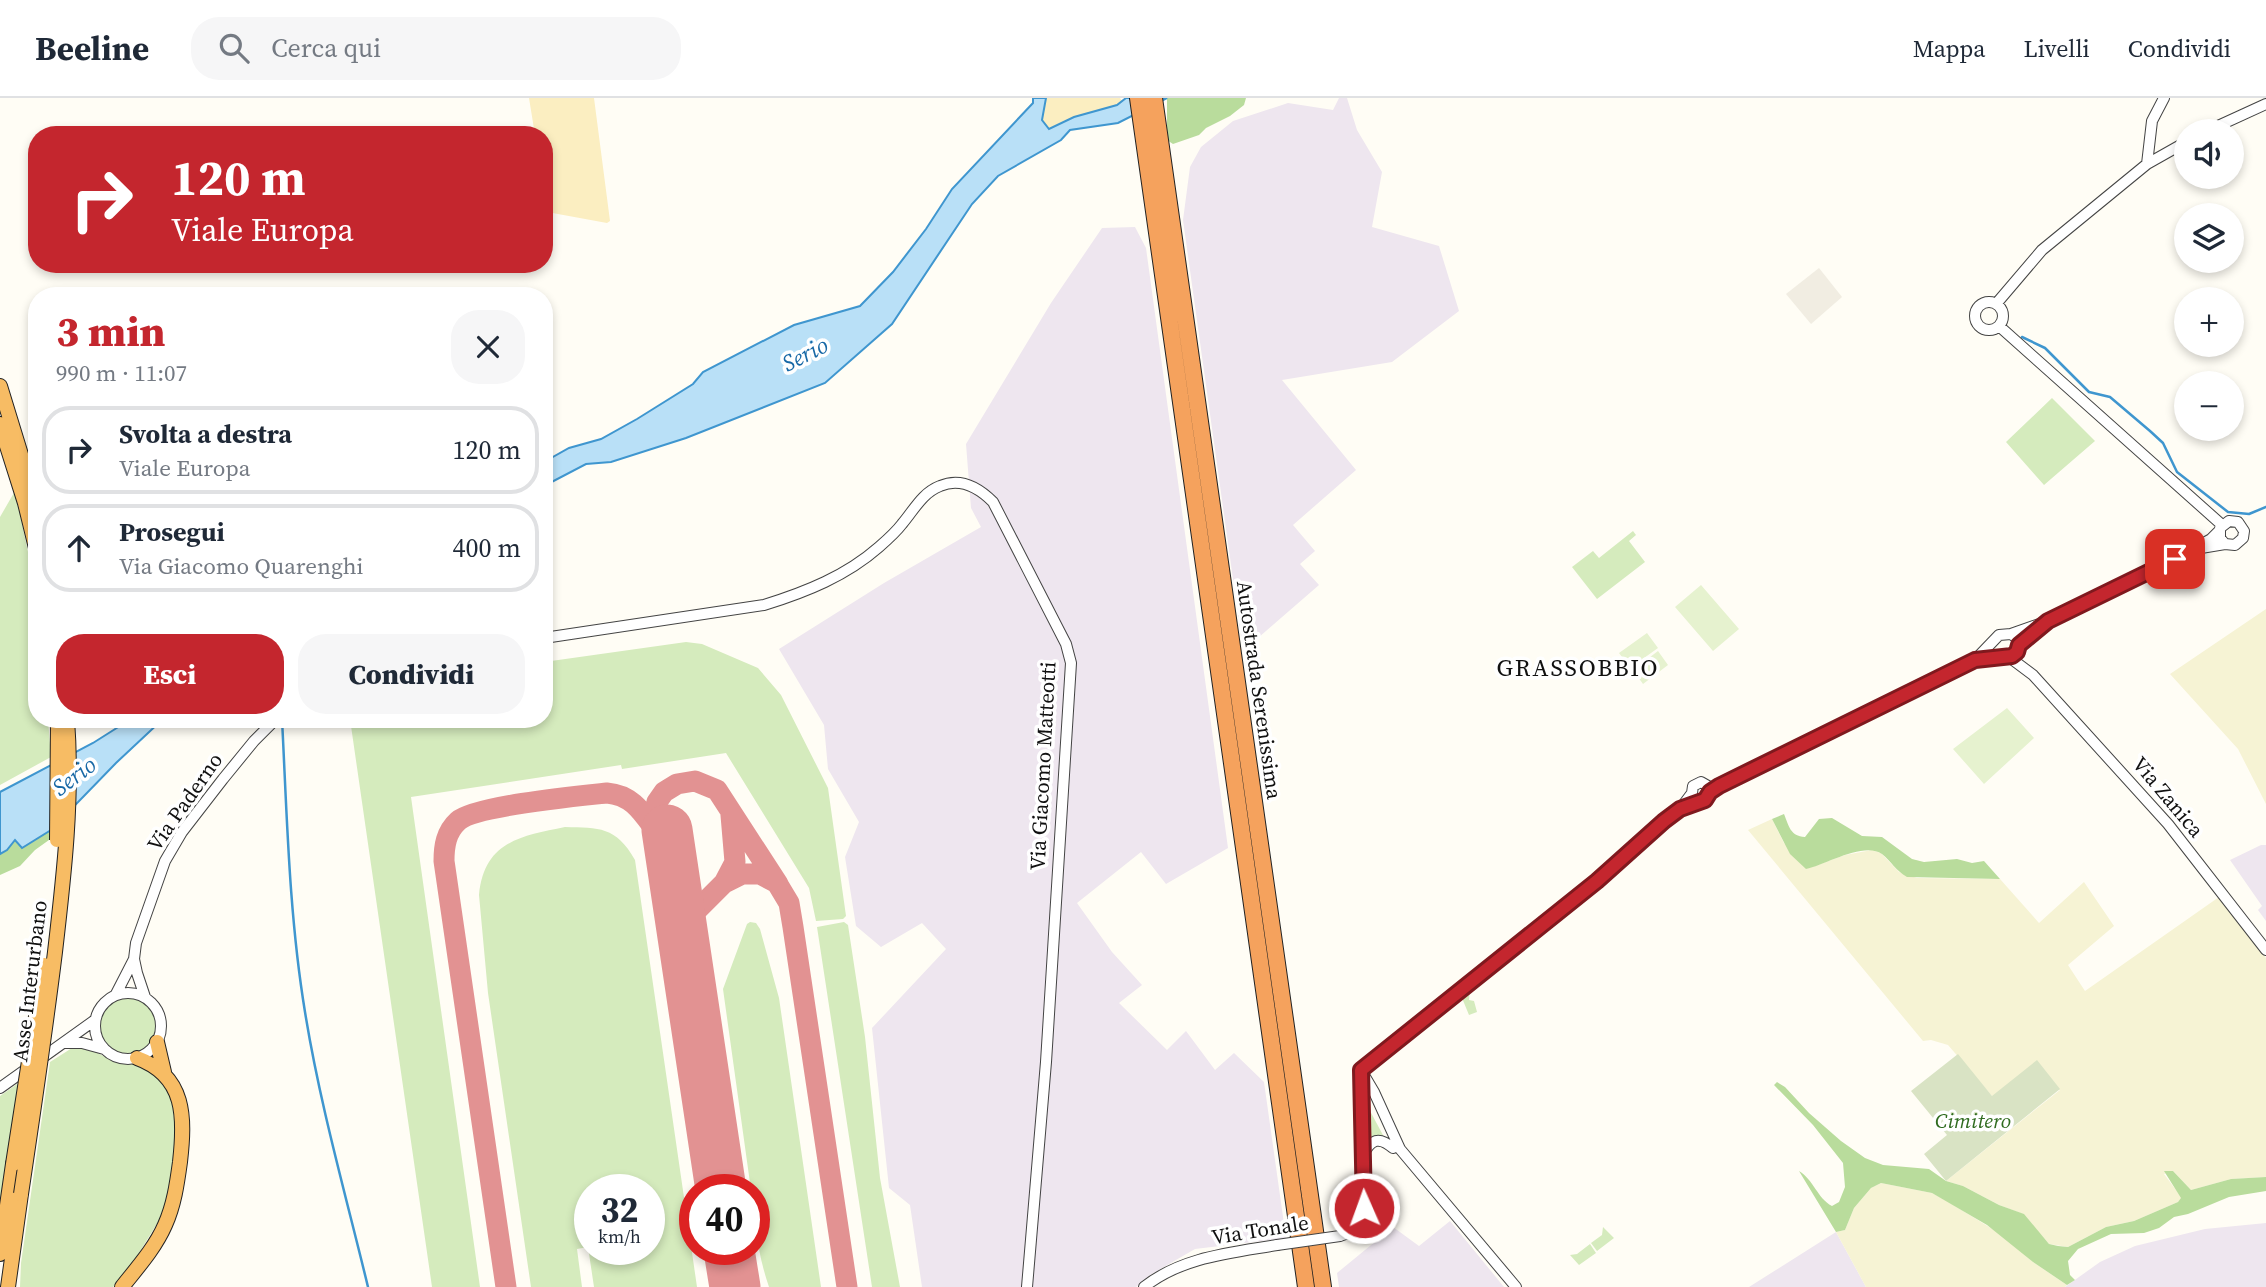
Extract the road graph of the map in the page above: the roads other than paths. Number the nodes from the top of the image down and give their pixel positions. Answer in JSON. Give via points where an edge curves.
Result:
{"nodes":[{"id":1,"x":1138,"y":98,"type":"edge"},
{"id":2,"x":1154,"y":98,"type":"edge"},
{"id":3,"x":2164,"y":98,"type":"edge"},
{"id":4,"x":2266,"y":104,"type":"edge"},
{"id":5,"x":2233,"y":119,"type":"edge"},
{"id":6,"x":2152,"y":121,"type":"junction"},
{"id":7,"x":2174,"y":148,"type":"edge"},
{"id":8,"x":2161,"y":155,"type":"junction"},
{"id":9,"x":2147,"y":164,"type":"junction"},
{"id":10,"x":1996,"y":304,"type":"junction"},
{"id":11,"x":1999,"y":326,"type":"junction"},
{"id":12,"x":0,"y":386,"type":"edge"},
{"id":13,"x":0,"y":424,"type":"edge"},
{"id":14,"x":11,"y":440,"type":"junction"},
{"id":15,"x":28,"y":487,"type":"edge"},
{"id":16,"x":28,"y":515,"type":"edge"},
{"id":17,"x":2221,"y":528,"type":"junction"},
{"id":18,"x":2225,"y":544,"type":"junction"},
{"id":19,"x":2190,"y":551,"type":"junction"},
{"id":20,"x":2048,"y":621,"type":"junction"},
{"id":21,"x":2011,"y":634,"type":"junction"},
{"id":22,"x":553,"y":637,"type":"edge"},
{"id":23,"x":1995,"y":642,"type":"junction"},
{"id":24,"x":2018,"y":647,"type":"junction"},
{"id":25,"x":2005,"y":656,"type":"junction"},
{"id":26,"x":1975,"y":660,"type":"junction"},
{"id":27,"x":2033,"y":675,"type":"junction"},
{"id":28,"x":58,"y":728,"type":"edge"},
{"id":29,"x":67,"y":728,"type":"edge"},
{"id":30,"x":267,"y":728,"type":"edge"},
{"id":31,"x":1712,"y":787,"type":"junction"},
{"id":32,"x":1696,"y":797,"type":"junction"},
{"id":33,"x":2266,"y":950,"type":"edge"},
{"id":34,"x":134,"y":959,"type":"junction"},
{"id":35,"x":116,"y":994,"type":"junction"},
{"id":36,"x":145,"y":997,"type":"junction"},
{"id":37,"x":95,"y":1020,"type":"junction"},
{"id":38,"x":157,"y":1042,"type":"junction"},
{"id":39,"x":64,"y":1044,"type":"junction"},
{"id":40,"x":104,"y":1049,"type":"junction"},
{"id":41,"x":137,"y":1058,"type":"junction"},
{"id":42,"x":1361,"y":1070,"type":"junction"},
{"id":43,"x":164,"y":1072,"type":"junction"},
{"id":44,"x":0,"y":1088,"type":"edge"},
{"id":45,"x":1393,"y":1148,"type":"junction"},
{"id":46,"x":1362,"y":1158,"type":"junction"},
{"id":47,"x":1436,"y":1193,"type":"junction"},
{"id":48,"x":6,"y":1254,"type":"edge"},
{"id":49,"x":8,"y":1287,"type":"edge"},
{"id":50,"x":16,"y":1287,"type":"edge"},
{"id":51,"x":122,"y":1287,"type":"edge"},
{"id":52,"x":1027,"y":1287,"type":"edge"},
{"id":53,"x":1144,"y":1287,"type":"edge"},
{"id":54,"x":1306,"y":1287,"type":"edge"},
{"id":55,"x":1323,"y":1287,"type":"edge"},
{"id":56,"x":1516,"y":1287,"type":"edge"}],
"edges":[{"from":1,"to":54,"type":"highway","name":"Autostrada Serenissima"},
{"from":2,"to":55,"type":"highway","name":"Autostrada Serenissima"},
{"from":3,"to":6,"type":"street"},
{"from":4,"to":5,"type":"street"},
{"from":6,"to":8,"type":"street"},
{"from":6,"to":9,"type":"street"},
{"from":7,"to":8,"type":"street"},
{"from":8,"to":9,"type":"street"},
{"from":9,"to":10,"type":"street","via":[[2042,250]]},
{"from":10,"to":11,"type":"street","via":[[2003,314]]},
{"from":10,"to":11,"type":"street","via":[[1982,303],[1975,318],[1987,330]]},
{"from":11,"to":17,"type":"street"},
{"from":12,"to":14,"type":"highway"},
{"from":13,"to":14,"type":"highway"},
{"from":14,"to":15,"type":"highway"},
{"from":14,"to":16,"type":"highway"},
{"from":17,"to":18,"type":"street"},
{"from":17,"to":18,"type":"street","via":[[2234,521],[2244,531],[2238,544]]},
{"from":17,"to":19,"type":"street"},
{"from":18,"to":19,"type":"street"},
{"from":19,"to":20,"type":"street"},
{"from":20,"to":21,"type":"street"},
{"from":20,"to":24,"type":"street"},
{"from":21,"to":23,"type":"street","via":[[1999,635]]},
{"from":21,"to":24,"type":"street"},
{"from":22,"to":52,"type":"street","name":"Via Giacomo Matteotti","via":[[764,605],[830,581],[877,548],[924,496],[941,486],[957,483],[976,488],[993,502],[1066,644],[1071,663]]},
{"from":23,"to":25,"type":"street"},
{"from":23,"to":26,"type":"street"},
{"from":24,"to":25,"type":"street"},
{"from":24,"to":27,"type":"street","name":"Via Zanica"},
{"from":25,"to":26,"type":"street"},
{"from":25,"to":27,"type":"street","name":"Via Zanica"},
{"from":26,"to":31,"type":"street"},
{"from":27,"to":33,"type":"street","name":"Via Zanica","via":[[2168,824]]},
{"from":28,"to":48,"type":"highway","name":"Asse Interurbano","bridge":true,"via":[[57,832],[48,945],[13,1164]]},
{"from":29,"to":48,"type":"highway","name":"Asse Interurbano","bridge":true,"via":[[63,882],[37,1096]]},
{"from":30,"to":34,"type":"street","name":"Via Paderno","via":[[174,843],[148,905]]},
{"from":31,"to":32,"type":"street","via":[[1707,798]]},
{"from":31,"to":32,"type":"street","via":[[1696,783]]},
{"from":32,"to":42,"type":"street"},
{"from":34,"to":35,"type":"street","name":"Via Paderno"},
{"from":34,"to":36,"type":"street","name":"Via Paderno"},
{"from":35,"to":36,"type":"street"},
{"from":35,"to":37,"type":"street","name":"Via Paderno","via":[[102,1004]]},
{"from":36,"to":38,"type":"street","name":"Via Paderno","via":[[160,1016]]},
{"from":37,"to":39,"type":"street","name":"Via Paderno"},
{"from":37,"to":40,"type":"street"},
{"from":38,"to":41,"type":"street"},
{"from":38,"to":43,"type":"highway"},
{"from":39,"to":40,"type":"street"},
{"from":39,"to":44,"type":"street","name":"Via Paderno"},
{"from":40,"to":41,"type":"street","via":[[120,1058]]},
{"from":41,"to":43,"type":"highway"},
{"from":42,"to":45,"type":"street"},
{"from":42,"to":46,"type":"street","name":"Via Tonale"},
{"from":42,"to":47,"type":"street","via":[[1400,1149]]},
{"from":43,"to":51,"type":"highway","via":[[176,1091],[182,1115],[175,1194],[163,1228]]},
{"from":45,"to":46,"type":"street","via":[[1377,1140]]},
{"from":45,"to":47,"type":"street"},
{"from":46,"to":53,"type":"street","name":"Via Tonale","bridge":true,"via":[[1364,1208],[1361,1223],[1352,1233],[1178,1265]]},
{"from":47,"to":56,"type":"street"},
{"from":48,"to":49,"type":"highway","name":"Asse Interurbano"},
{"from":48,"to":50,"type":"highway","via":[[17,1261]]}]}
